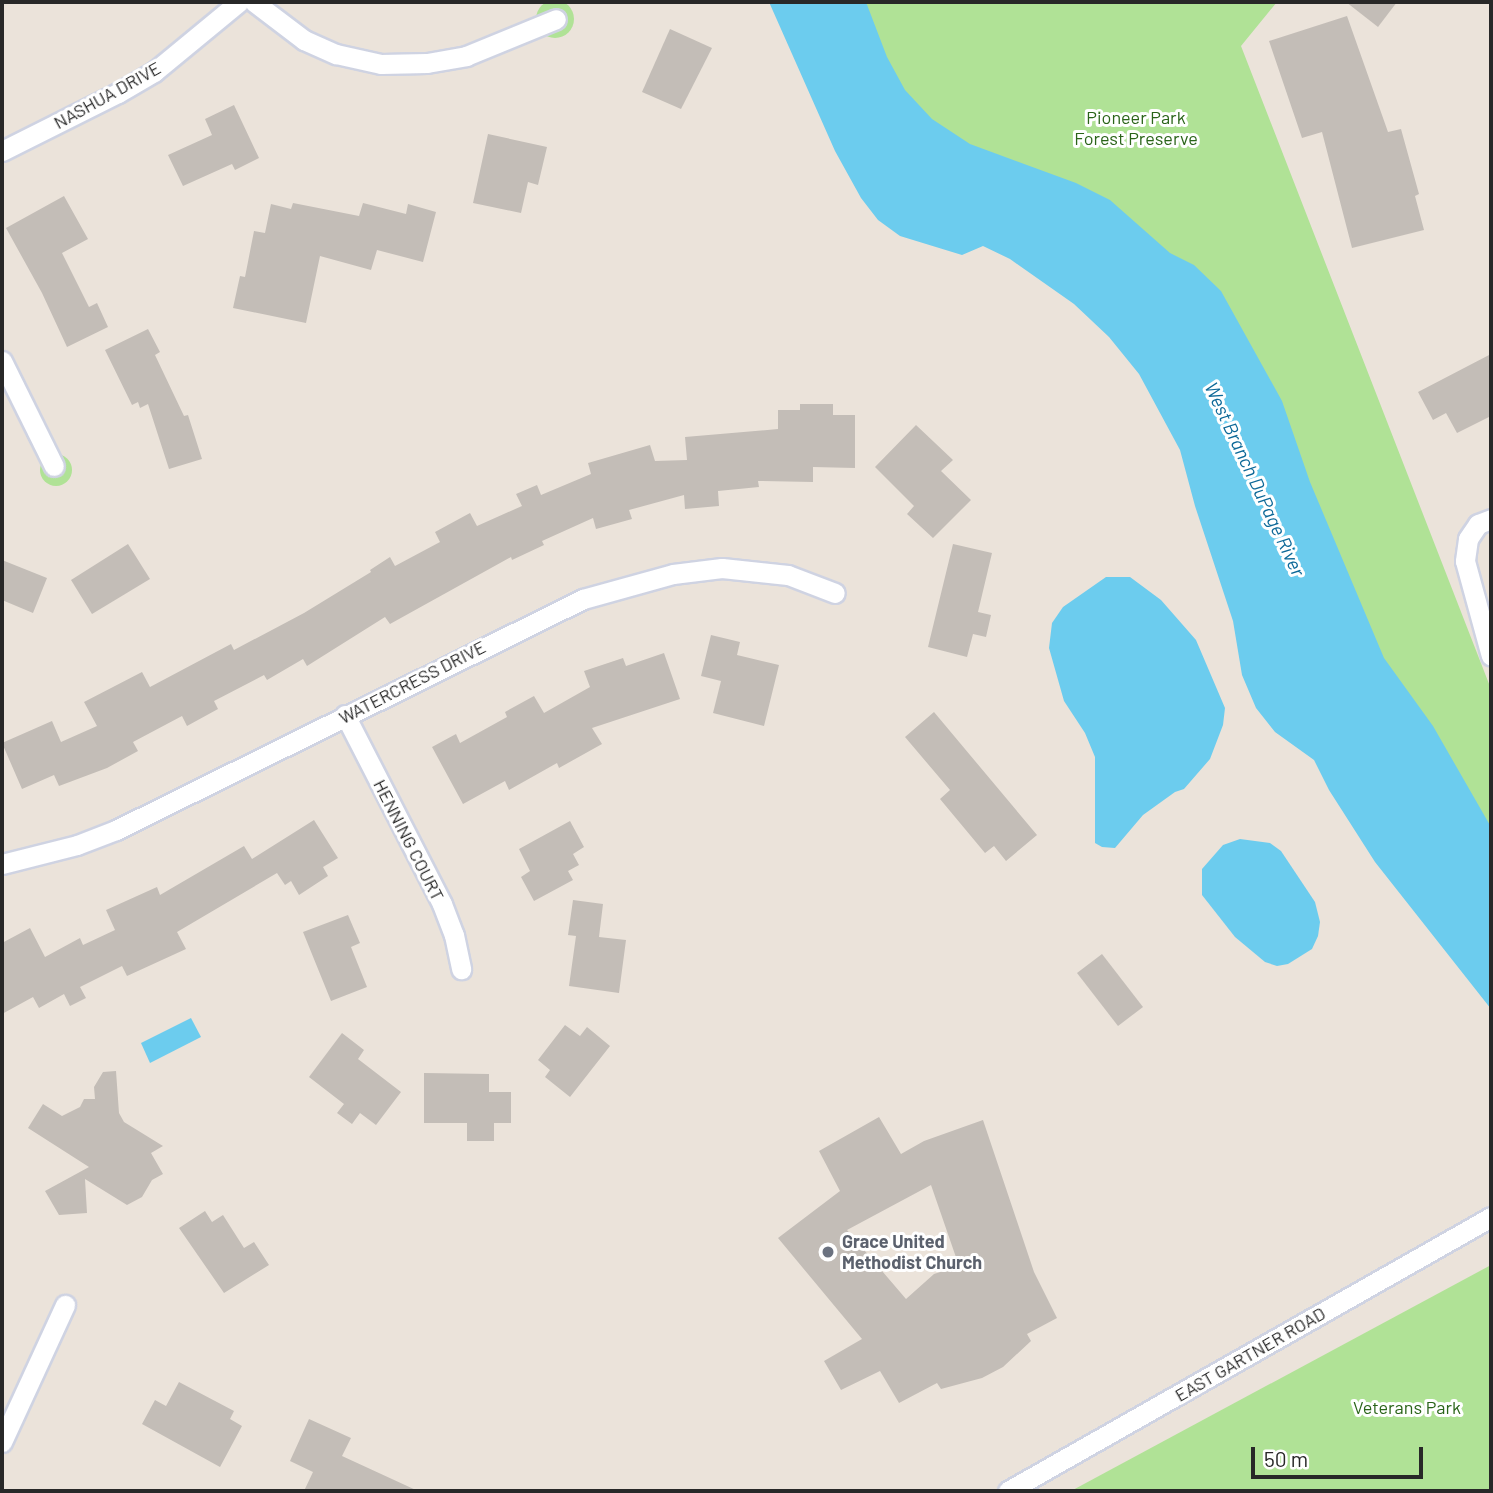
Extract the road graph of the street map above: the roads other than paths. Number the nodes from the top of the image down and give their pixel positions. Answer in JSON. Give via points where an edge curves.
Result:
{"nodes":[{"id":1,"x":239,"y":2,"type":"edge"},
{"id":2,"x":254,"y":2,"type":"edge"},
{"id":3,"x":556,"y":19,"type":"dead end"},
{"id":4,"x":2,"y":151,"type":"edge"},
{"id":5,"x":2,"y":361,"type":"edge"},
{"id":6,"x":54,"y":466,"type":"dead end"},
{"id":7,"x":1491,"y":519,"type":"edge"},
{"id":8,"x":835,"y":593,"type":"dead end"},
{"id":9,"x":1491,"y":656,"type":"edge"},
{"id":10,"x":345,"y":715,"type":"junction"},
{"id":11,"x":2,"y":864,"type":"edge"},
{"id":12,"x":461,"y":969,"type":"dead end"},
{"id":13,"x":1491,"y":1217,"type":"edge"},
{"id":14,"x":65,"y":1305,"type":"dead end"},
{"id":15,"x":2,"y":1442,"type":"edge"},
{"id":16,"x":1008,"y":1491,"type":"edge"}],
"edges":[{"from":1,"to":4,"type":"street","name":"NASHUA DRIVE","via":[[154,72]]},
{"from":2,"to":3,"type":"street","via":[[304,40],[336,54],[382,64],[466,56]]},
{"from":5,"to":6,"type":"street"},
{"from":7,"to":9,"type":"street","via":[[1478,524],[1468,539],[1465,561]]},
{"from":8,"to":10,"type":"street","name":"WATERCRESS DRIVE","via":[[788,575],[722,568],[625,585],[547,614]]},
{"from":10,"to":11,"type":"street","name":"WATERCRESS DRIVE","via":[[116,830]]},
{"from":10,"to":12,"type":"street","name":"HENNING COURT","via":[[442,904]]},
{"from":13,"to":16,"type":"street","name":"EAST GARTNER ROAD"},
{"from":14,"to":15,"type":"street"}]}
